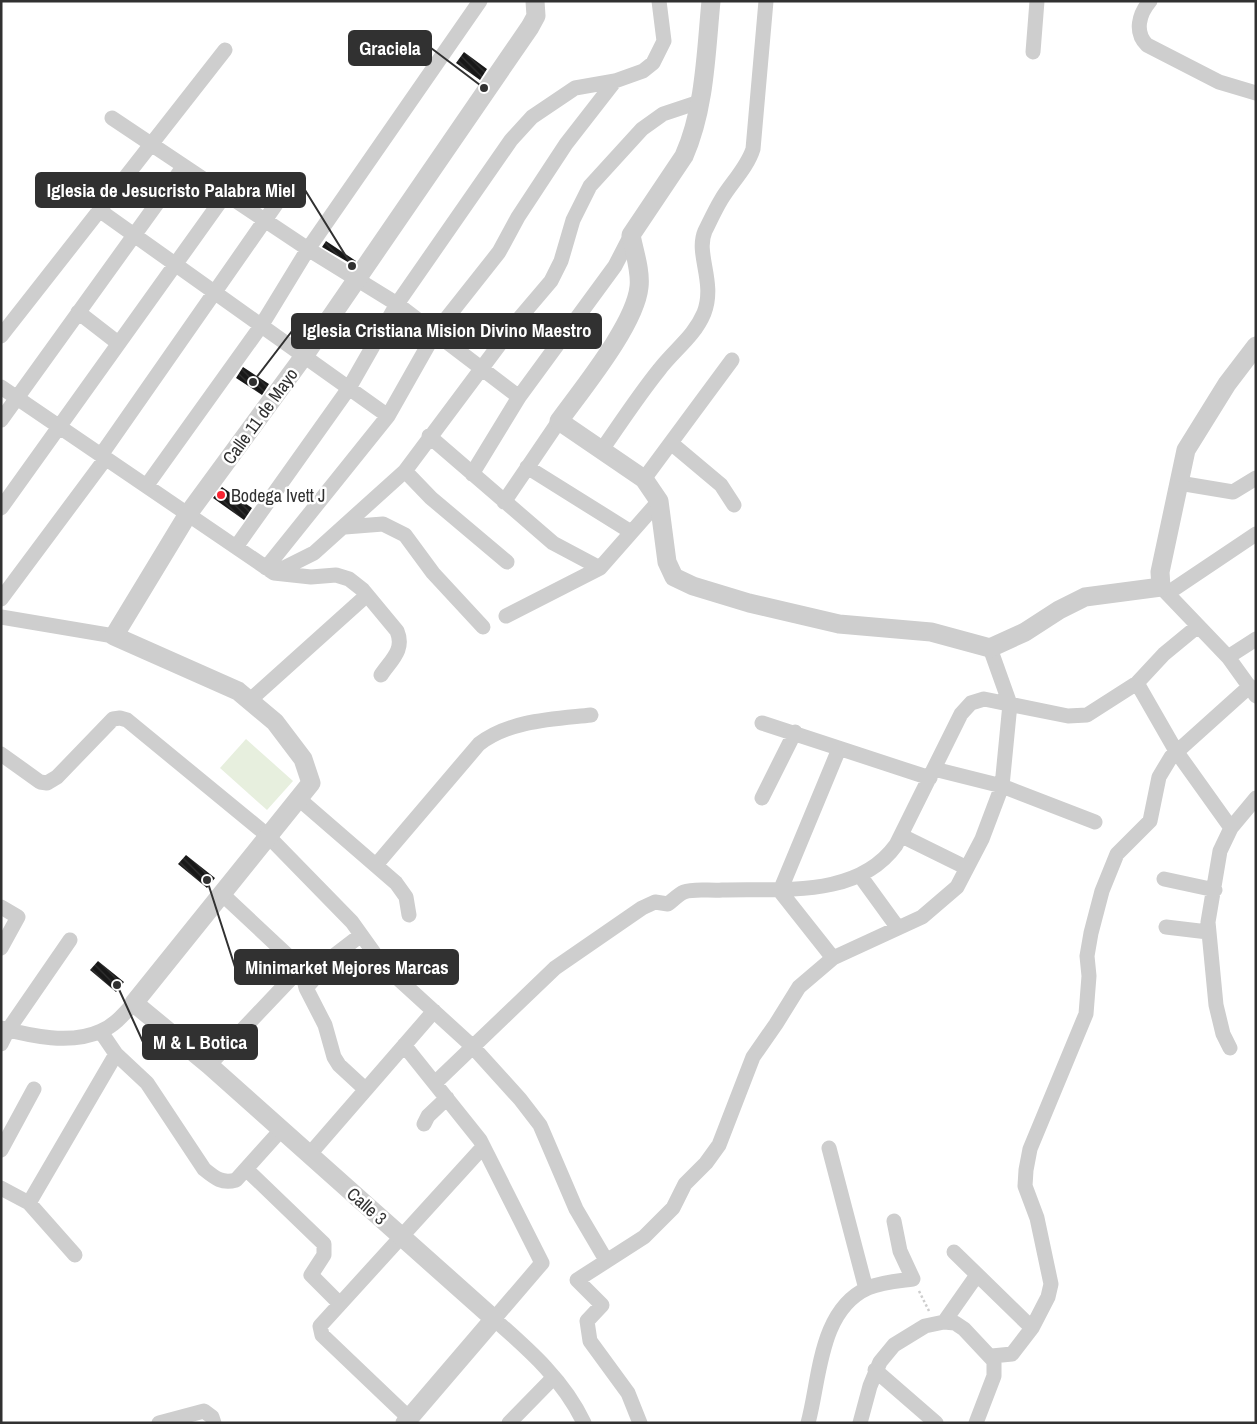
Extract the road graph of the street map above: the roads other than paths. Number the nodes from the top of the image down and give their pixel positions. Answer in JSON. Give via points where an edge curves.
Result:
{"nodes":[{"id":1,"x":480,"y":1,"type":"edge"},
{"id":2,"x":535,"y":1,"type":"edge"},
{"id":3,"x":659,"y":1,"type":"edge"},
{"id":4,"x":710,"y":1,"type":"edge"},
{"id":5,"x":766,"y":1,"type":"edge"},
{"id":6,"x":1037,"y":1,"type":"edge"},
{"id":7,"x":1145,"y":4,"type":"edge"},
{"id":8,"x":225,"y":50,"type":"dead end"},
{"id":9,"x":1033,"y":52,"type":"dead end"},
{"id":10,"x":615,"y":81,"type":"junction"},
{"id":11,"x":1256,"y":93,"type":"edge"},
{"id":12,"x":699,"y":102,"type":"junction"},
{"id":13,"x":112,"y":118,"type":"dead end"},
{"id":14,"x":151,"y":145,"type":"junction"},
{"id":15,"x":184,"y":166,"type":"junction"},
{"id":16,"x":235,"y":182,"type":"dead end"},
{"id":17,"x":226,"y":195,"type":"junction"},
{"id":18,"x":279,"y":200,"type":"dead end"},
{"id":19,"x":99,"y":210,"type":"junction"},
{"id":20,"x":265,"y":220,"type":"junction"},
{"id":21,"x":631,"y":234,"type":"junction"},
{"id":22,"x":134,"y":235,"type":"junction"},
{"id":23,"x":308,"y":250,"type":"junction"},
{"id":24,"x":175,"y":264,"type":"junction"},
{"id":25,"x":356,"y":280,"type":"junction"},
{"id":26,"x":214,"y":292,"type":"junction"},
{"id":27,"x":397,"y":304,"type":"junction"},
{"id":28,"x":78,"y":312,"type":"junction"},
{"id":29,"x":261,"y":326,"type":"junction"},
{"id":30,"x":434,"y":333,"type":"junction"},
{"id":31,"x":1,"y":336,"type":"edge"},
{"id":32,"x":118,"y":343,"type":"junction"},
{"id":33,"x":1256,"y":346,"type":"edge"},
{"id":34,"x":304,"y":356,"type":"junction"},
{"id":35,"x":732,"y":360,"type":"dead end"},
{"id":36,"x":482,"y":370,"type":"junction"},
{"id":37,"x":1,"y":387,"type":"edge"},
{"id":38,"x":349,"y":388,"type":"junction"},
{"id":39,"x":16,"y":398,"type":"junction"},
{"id":40,"x":519,"y":398,"type":"junction"},
{"id":41,"x":388,"y":416,"type":"junction"},
{"id":42,"x":1,"y":420,"type":"edge"},
{"id":43,"x":559,"y":421,"type":"junction"},
{"id":44,"x":58,"y":426,"type":"junction"},
{"id":45,"x":429,"y":436,"type":"junction"},
{"id":46,"x":671,"y":443,"type":"junction"},
{"id":47,"x":601,"y":451,"type":"junction"},
{"id":48,"x":104,"y":457,"type":"junction"},
{"id":49,"x":527,"y":467,"type":"junction"},
{"id":50,"x":405,"y":471,"type":"junction"},
{"id":51,"x":472,"y":474,"type":"junction"},
{"id":52,"x":1256,"y":478,"type":"edge"},
{"id":53,"x":644,"y":479,"type":"junction"},
{"id":54,"x":1179,"y":483,"type":"junction"},
{"id":55,"x":147,"y":486,"type":"junction"},
{"id":56,"x":659,"y":501,"type":"junction"},
{"id":57,"x":504,"y":502,"type":"junction"},
{"id":58,"x":734,"y":505,"type":"dead end"},
{"id":59,"x":1,"y":508,"type":"edge"},
{"id":60,"x":188,"y":514,"type":"junction"},
{"id":61,"x":345,"y":527,"type":"junction"},
{"id":62,"x":631,"y":532,"type":"junction"},
{"id":63,"x":1256,"y":534,"type":"edge"},
{"id":64,"x":236,"y":547,"type":"junction"},
{"id":65,"x":507,"y":562,"type":"dead end"},
{"id":66,"x":600,"y":568,"type":"junction"},
{"id":67,"x":270,"y":571,"type":"junction"},
{"id":68,"x":1165,"y":590,"type":"junction"},
{"id":69,"x":367,"y":596,"type":"junction"},
{"id":70,"x":1,"y":599,"type":"edge"},
{"id":71,"x":506,"y":616,"type":"dead end"},
{"id":72,"x":1,"y":617,"type":"edge"},
{"id":73,"x":1198,"y":626,"type":"junction"},
{"id":74,"x":483,"y":627,"type":"dead end"},
{"id":75,"x":114,"y":636,"type":"junction"},
{"id":76,"x":1256,"y":640,"type":"edge"},
{"id":77,"x":990,"y":648,"type":"junction"},
{"id":78,"x":1228,"y":657,"type":"junction"},
{"id":79,"x":380,"y":674,"type":"dead end"},
{"id":80,"x":1137,"y":683,"type":"junction"},
{"id":81,"x":1253,"y":691,"type":"edge"},
{"id":82,"x":250,"y":700,"type":"junction"},
{"id":83,"x":1010,"y":704,"type":"junction"},
{"id":84,"x":591,"y":715,"type":"dead end"},
{"id":85,"x":762,"y":723,"type":"dead end"},
{"id":86,"x":794,"y":732,"type":"junction"},
{"id":87,"x":839,"y":748,"type":"junction"},
{"id":88,"x":1176,"y":751,"type":"junction"},
{"id":89,"x":1,"y":754,"type":"edge"},
{"id":90,"x":932,"y":774,"type":"junction"},
{"id":91,"x":1002,"y":786,"type":"junction"},
{"id":92,"x":762,"y":798,"type":"dead end"},
{"id":93,"x":1256,"y":798,"type":"edge"},
{"id":94,"x":299,"y":799,"type":"junction"},
{"id":95,"x":1095,"y":822,"type":"dead end"},
{"id":96,"x":1231,"y":828,"type":"junction"},
{"id":97,"x":267,"y":835,"type":"junction"},
{"id":98,"x":902,"y":836,"type":"junction"},
{"id":99,"x":376,"y":865,"type":"junction"},
{"id":100,"x":967,"y":868,"type":"junction"},
{"id":101,"x":861,"y":876,"type":"junction"},
{"id":102,"x":1164,"y":879,"type":"dead end"},
{"id":103,"x":1215,"y":890,"type":"junction"},
{"id":104,"x":780,"y":891,"type":"junction"},
{"id":105,"x":222,"y":894,"type":"junction"},
{"id":106,"x":1,"y":907,"type":"edge"},
{"id":107,"x":409,"y":915,"type":"dead end"},
{"id":108,"x":1166,"y":927,"type":"dead end"},
{"id":109,"x":898,"y":928,"type":"junction"},
{"id":110,"x":1208,"y":932,"type":"junction"},
{"id":111,"x":361,"y":935,"type":"junction"},
{"id":112,"x":70,"y":940,"type":"dead end"},
{"id":113,"x":1,"y":948,"type":"edge"},
{"id":114,"x":833,"y":958,"type":"junction"},
{"id":115,"x":301,"y":968,"type":"junction"},
{"id":116,"x":306,"y":988,"type":"junction"},
{"id":117,"x":134,"y":1003,"type":"junction"},
{"id":118,"x":434,"y":1011,"type":"junction"},
{"id":119,"x":5,"y":1029,"type":"edge"},
{"id":120,"x":101,"y":1032,"type":"junction"},
{"id":121,"x":1,"y":1044,"type":"edge"},
{"id":122,"x":404,"y":1045,"type":"junction"},
{"id":123,"x":472,"y":1046,"type":"junction"},
{"id":124,"x":1230,"y":1048,"type":"dead end"},
{"id":125,"x":116,"y":1054,"type":"junction"},
{"id":126,"x":209,"y":1065,"type":"junction"},
{"id":127,"x":435,"y":1083,"type":"junction"},
{"id":128,"x":34,"y":1089,"type":"dead end"},
{"id":129,"x":365,"y":1089,"type":"junction"},
{"id":130,"x":447,"y":1098,"type":"junction"},
{"id":131,"x":424,"y":1124,"type":"dead end"},
{"id":132,"x":282,"y":1130,"type":"junction"},
{"id":133,"x":483,"y":1147,"type":"junction"},
{"id":134,"x":829,"y":1148,"type":"dead end"},
{"id":135,"x":1,"y":1150,"type":"edge"},
{"id":136,"x":309,"y":1155,"type":"junction"},
{"id":137,"x":246,"y":1169,"type":"junction"},
{"id":138,"x":1,"y":1188,"type":"edge"},
{"id":139,"x":29,"y":1203,"type":"junction"},
{"id":140,"x":894,"y":1221,"type":"dead end"},
{"id":141,"x":401,"y":1236,"type":"junction"},
{"id":142,"x":954,"y":1252,"type":"dead end"},
{"id":143,"x":75,"y":1255,"type":"dead end"},
{"id":144,"x":606,"y":1260,"type":"junction"},
{"id":145,"x":977,"y":1275,"type":"junction"},
{"id":146,"x":866,"y":1289,"type":"junction"},
{"id":147,"x":339,"y":1303,"type":"junction"},
{"id":148,"x":494,"y":1319,"type":"junction"},
{"id":149,"x":939,"y":1322,"type":"junction"},
{"id":150,"x":1032,"y":1328,"type":"junction"},
{"id":151,"x":992,"y":1356,"type":"junction"},
{"id":152,"x":876,"y":1370,"type":"junction"},
{"id":153,"x":554,"y":1377,"type":"junction"},
{"id":154,"x":407,"y":1420,"type":"edge"},
{"id":155,"x":159,"y":1423,"type":"edge"},
{"id":156,"x":214,"y":1423,"type":"edge"},
{"id":157,"x":509,"y":1423,"type":"edge"},
{"id":158,"x":584,"y":1423,"type":"edge"},
{"id":159,"x":640,"y":1423,"type":"edge"},
{"id":160,"x":808,"y":1423,"type":"edge"},
{"id":161,"x":860,"y":1423,"type":"edge"},
{"id":162,"x":936,"y":1423,"type":"edge"},
{"id":163,"x":976,"y":1423,"type":"edge"}],
"edges":[{"from":1,"to":23,"type":"street"},
{"from":2,"to":25,"type":"street","name":"Calle 11 de Mayo","via":[[536,16],[530,27]]},
{"from":3,"to":10,"type":"street","via":[[664,41],[660,52],[643,71]]},
{"from":4,"to":12,"type":"street"},
{"from":5,"to":47,"type":"street","via":[[753,149],[704,233],[702,250],[709,296],[703,314],[691,336],[660,368]]},
{"from":6,"to":9,"type":"street"},
{"from":7,"to":11,"type":"street","via":[[1139,33],[1147,45],[1219,82]]},
{"from":8,"to":14,"type":"street"},
{"from":10,"to":27,"type":"street","via":[[575,88],[532,117],[511,140]]},
{"from":10,"to":30,"type":"street","via":[[566,144],[499,252]]},
{"from":12,"to":21,"type":"street","via":[[684,156]]},
{"from":12,"to":36,"type":"street","via":[[663,114],[642,129],[590,186],[551,282],[516,321]]},
{"from":13,"to":14,"type":"street"},
{"from":14,"to":15,"type":"street"},
{"from":14,"to":19,"type":"street"},
{"from":15,"to":17,"type":"street"},
{"from":15,"to":22,"type":"street"},
{"from":16,"to":17,"type":"street"},
{"from":17,"to":20,"type":"street"},
{"from":17,"to":24,"type":"street"},
{"from":18,"to":20,"type":"street"},
{"from":19,"to":22,"type":"street"},
{"from":19,"to":31,"type":"street"},
{"from":20,"to":23,"type":"street"},
{"from":20,"to":26,"type":"street"},
{"from":21,"to":40,"type":"street","via":[[615,266]]},
{"from":21,"to":43,"type":"street","via":[[640,285],[637,300],[616,340]]},
{"from":22,"to":24,"type":"street"},
{"from":22,"to":28,"type":"street"},
{"from":23,"to":25,"type":"street"},
{"from":23,"to":29,"type":"street"},
{"from":24,"to":26,"type":"street"},
{"from":24,"to":32,"type":"street"},
{"from":25,"to":27,"type":"street"},
{"from":25,"to":34,"type":"street","name":"Calle 11 de Mayo"},
{"from":26,"to":29,"type":"street"},
{"from":26,"to":48,"type":"street"},
{"from":27,"to":30,"type":"street"},
{"from":27,"to":38,"type":"street"},
{"from":28,"to":32,"type":"street"},
{"from":28,"to":39,"type":"street"},
{"from":29,"to":34,"type":"street"},
{"from":29,"to":55,"type":"street"},
{"from":30,"to":36,"type":"street"},
{"from":30,"to":41,"type":"street"},
{"from":32,"to":44,"type":"street"},
{"from":33,"to":54,"type":"street","via":[[1200,425],[1186,450]]},
{"from":34,"to":38,"type":"street"},
{"from":34,"to":60,"type":"street","name":"Calle 11 de Mayo"},
{"from":35,"to":46,"type":"street"},
{"from":36,"to":40,"type":"street"},
{"from":36,"to":45,"type":"street"},
{"from":37,"to":39,"type":"street"},
{"from":38,"to":41,"type":"street"},
{"from":38,"to":64,"type":"street"},
{"from":39,"to":42,"type":"street"},
{"from":39,"to":44,"type":"street"},
{"from":40,"to":51,"type":"street"},
{"from":41,"to":67,"type":"street"},
{"from":43,"to":47,"type":"street"},
{"from":43,"to":49,"type":"street"},
{"from":44,"to":48,"type":"street"},
{"from":44,"to":59,"type":"street"},
{"from":45,"to":50,"type":"street"},
{"from":45,"to":51,"type":"street"},
{"from":46,"to":53,"type":"street"},
{"from":46,"to":58,"type":"street","via":[[721,485]]},
{"from":47,"to":53,"type":"street"},
{"from":48,"to":55,"type":"street"},
{"from":48,"to":70,"type":"street"},
{"from":49,"to":57,"type":"street"},
{"from":49,"to":62,"type":"street"},
{"from":50,"to":61,"type":"street"},
{"from":50,"to":65,"type":"street","via":[[431,498]]},
{"from":51,"to":57,"type":"street"},
{"from":52,"to":54,"type":"street","via":[[1233,492]]},
{"from":53,"to":56,"type":"street"},
{"from":54,"to":68,"type":"street","via":[[1160,572]]},
{"from":55,"to":60,"type":"street"},
{"from":56,"to":62,"type":"street"},
{"from":56,"to":77,"type":"street","via":[[667,562],[674,577],[693,586],[839,624],[931,632]]},
{"from":57,"to":66,"type":"street","via":[[553,543]]},
{"from":60,"to":64,"type":"street"},
{"from":60,"to":75,"type":"street","name":"Calle 11 de Mayo"},
{"from":61,"to":67,"type":"street","via":[[314,553]]},
{"from":61,"to":74,"type":"street","via":[[383,524],[405,534],[433,573]]},
{"from":62,"to":66,"type":"street"},
{"from":63,"to":68,"type":"street"},
{"from":64,"to":67,"type":"street"},
{"from":66,"to":71,"type":"street"},
{"from":67,"to":69,"type":"street","via":[[311,576],[336,575],[349,579]]},
{"from":68,"to":73,"type":"street"},
{"from":68,"to":77,"type":"street","via":[[1085,597]]},
{"from":69,"to":79,"type":"street","via":[[401,640],[400,649]]},
{"from":69,"to":82,"type":"street"},
{"from":72,"to":75,"type":"street"},
{"from":73,"to":78,"type":"street"},
{"from":73,"to":80,"type":"street","via":[[1164,654]]},
{"from":75,"to":82,"type":"street","via":[[238,691]]},
{"from":76,"to":78,"type":"street"},
{"from":77,"to":83,"type":"street"},
{"from":78,"to":81,"type":"street"},
{"from":80,"to":83,"type":"street","via":[[1087,715],[1068,716]]},
{"from":80,"to":88,"type":"street"},
{"from":81,"to":88,"type":"street"},
{"from":82,"to":94,"type":"street","via":[[275,722],[303,759],[311,783]]},
{"from":83,"to":90,"type":"street","via":[[984,699],[971,704],[961,714]]},
{"from":83,"to":91,"type":"street"},
{"from":84,"to":99,"type":"street","via":[[537,721],[488,737]]},
{"from":85,"to":86,"type":"street"},
{"from":86,"to":87,"type":"street"},
{"from":86,"to":92,"type":"street"},
{"from":87,"to":90,"type":"street"},
{"from":87,"to":104,"type":"street"},
{"from":88,"to":96,"type":"street"},
{"from":88,"to":150,"type":"street","via":[[1159,777],[1150,821],[1117,854],[1109,872],[1096,910],[1087,956],[1086,1014],[1028,1160],[1025,1186],[1037,1218],[1051,1284]]},
{"from":89,"to":97,"type":"street","via":[[40,782],[47,783],[57,777],[110,723],[120,718],[127,720]]},
{"from":90,"to":91,"type":"street"},
{"from":90,"to":98,"type":"street"},
{"from":91,"to":95,"type":"street"},
{"from":91,"to":100,"type":"street"},
{"from":93,"to":96,"type":"street"},
{"from":94,"to":97,"type":"street"},
{"from":94,"to":99,"type":"street"},
{"from":96,"to":103,"type":"street","via":[[1220,851]]},
{"from":97,"to":105,"type":"street"},
{"from":97,"to":111,"type":"street"},
{"from":98,"to":100,"type":"street"},
{"from":98,"to":101,"type":"street","via":[[882,863]]},
{"from":99,"to":107,"type":"street","via":[[406,896]]},
{"from":100,"to":109,"type":"street","via":[[957,887],[922,917]]},
{"from":101,"to":104,"type":"street","via":[[848,881]]},
{"from":101,"to":109,"type":"street"},
{"from":102,"to":103,"type":"street"},
{"from":103,"to":110,"type":"street"},
{"from":104,"to":114,"type":"street"},
{"from":104,"to":123,"type":"street","via":[[683,892],[668,904],[655,902],[642,908],[556,968]]},
{"from":105,"to":115,"type":"street"},
{"from":105,"to":117,"type":"street"},
{"from":106,"to":113,"type":"street","via":[[18,917]]},
{"from":108,"to":110,"type":"street"},
{"from":109,"to":114,"type":"street"},
{"from":110,"to":124,"type":"street","via":[[1216,1005]]},
{"from":111,"to":116,"type":"street","via":[[335,955]]},
{"from":111,"to":118,"type":"street","via":[[382,964]]},
{"from":112,"to":119,"type":"street"},
{"from":114,"to":144,"type":"street","via":[[799,987],[753,1057],[719,1144],[685,1184],[673,1208],[644,1237]]},
{"from":115,"to":116,"type":"street"},
{"from":115,"to":126,"type":"street"},
{"from":116,"to":129,"type":"street","via":[[325,1025],[334,1057]]},
{"from":117,"to":120,"type":"street"},
{"from":117,"to":126,"type":"street","name":"Calle 3"},
{"from":118,"to":122,"type":"street"},
{"from":118,"to":123,"type":"street"},
{"from":119,"to":120,"type":"street","via":[[70,1038]]},
{"from":119,"to":121,"type":"street"},
{"from":120,"to":125,"type":"street"},
{"from":122,"to":127,"type":"street"},
{"from":122,"to":129,"type":"street"},
{"from":123,"to":127,"type":"street"},
{"from":123,"to":144,"type":"street","via":[[540,1124],[576,1209]]},
{"from":125,"to":137,"type":"street","via":[[146,1082],[204,1169],[215,1179],[226,1183],[236,1180]]},
{"from":125,"to":139,"type":"street"},
{"from":126,"to":132,"type":"street","name":"Calle 3"},
{"from":127,"to":130,"type":"street"},
{"from":128,"to":135,"type":"street"},
{"from":129,"to":136,"type":"street"},
{"from":130,"to":131,"type":"street"},
{"from":130,"to":133,"type":"street"},
{"from":132,"to":136,"type":"street","name":"Calle 3"},
{"from":132,"to":137,"type":"street"},
{"from":133,"to":141,"type":"street"},
{"from":133,"to":148,"type":"street","via":[[542,1263]]},
{"from":134,"to":146,"type":"street"},
{"from":136,"to":141,"type":"street","name":"Calle 3"},
{"from":137,"to":147,"type":"street","via":[[324,1244],[324,1255],[311,1275]]},
{"from":138,"to":139,"type":"street"},
{"from":139,"to":143,"type":"street"},
{"from":140,"to":146,"type":"street","via":[[900,1251],[913,1279]]},
{"from":141,"to":147,"type":"street"},
{"from":141,"to":148,"type":"street","name":"Calle 3"},
{"from":142,"to":145,"type":"street"},
{"from":144,"to":159,"type":"street","via":[[577,1280],[602,1305],[587,1321],[587,1328],[590,1341],[628,1393]]},
{"from":145,"to":149,"type":"street"},
{"from":145,"to":150,"type":"street"},
{"from":146,"to":160,"type":"street","via":[[835,1320],[824,1346]]},
{"from":147,"to":154,"type":"street","via":[[320,1326],[322,1335]]},
{"from":148,"to":153,"type":"street","name":"Calle 3"},
{"from":148,"to":154,"type":"street"},
{"from":149,"to":151,"type":"street","via":[[955,1323]]},
{"from":149,"to":152,"type":"street","via":[[913,1332],[894,1345]]},
{"from":150,"to":151,"type":"street","via":[[1012,1354]]},
{"from":151,"to":163,"type":"street","via":[[995,1371]]},
{"from":152,"to":161,"type":"street"},
{"from":152,"to":162,"type":"street"},
{"from":153,"to":157,"type":"street"},
{"from":153,"to":158,"type":"street","name":"Calle 3"},
{"from":155,"to":156,"type":"street","via":[[204,1411],[212,1416]]}]}
